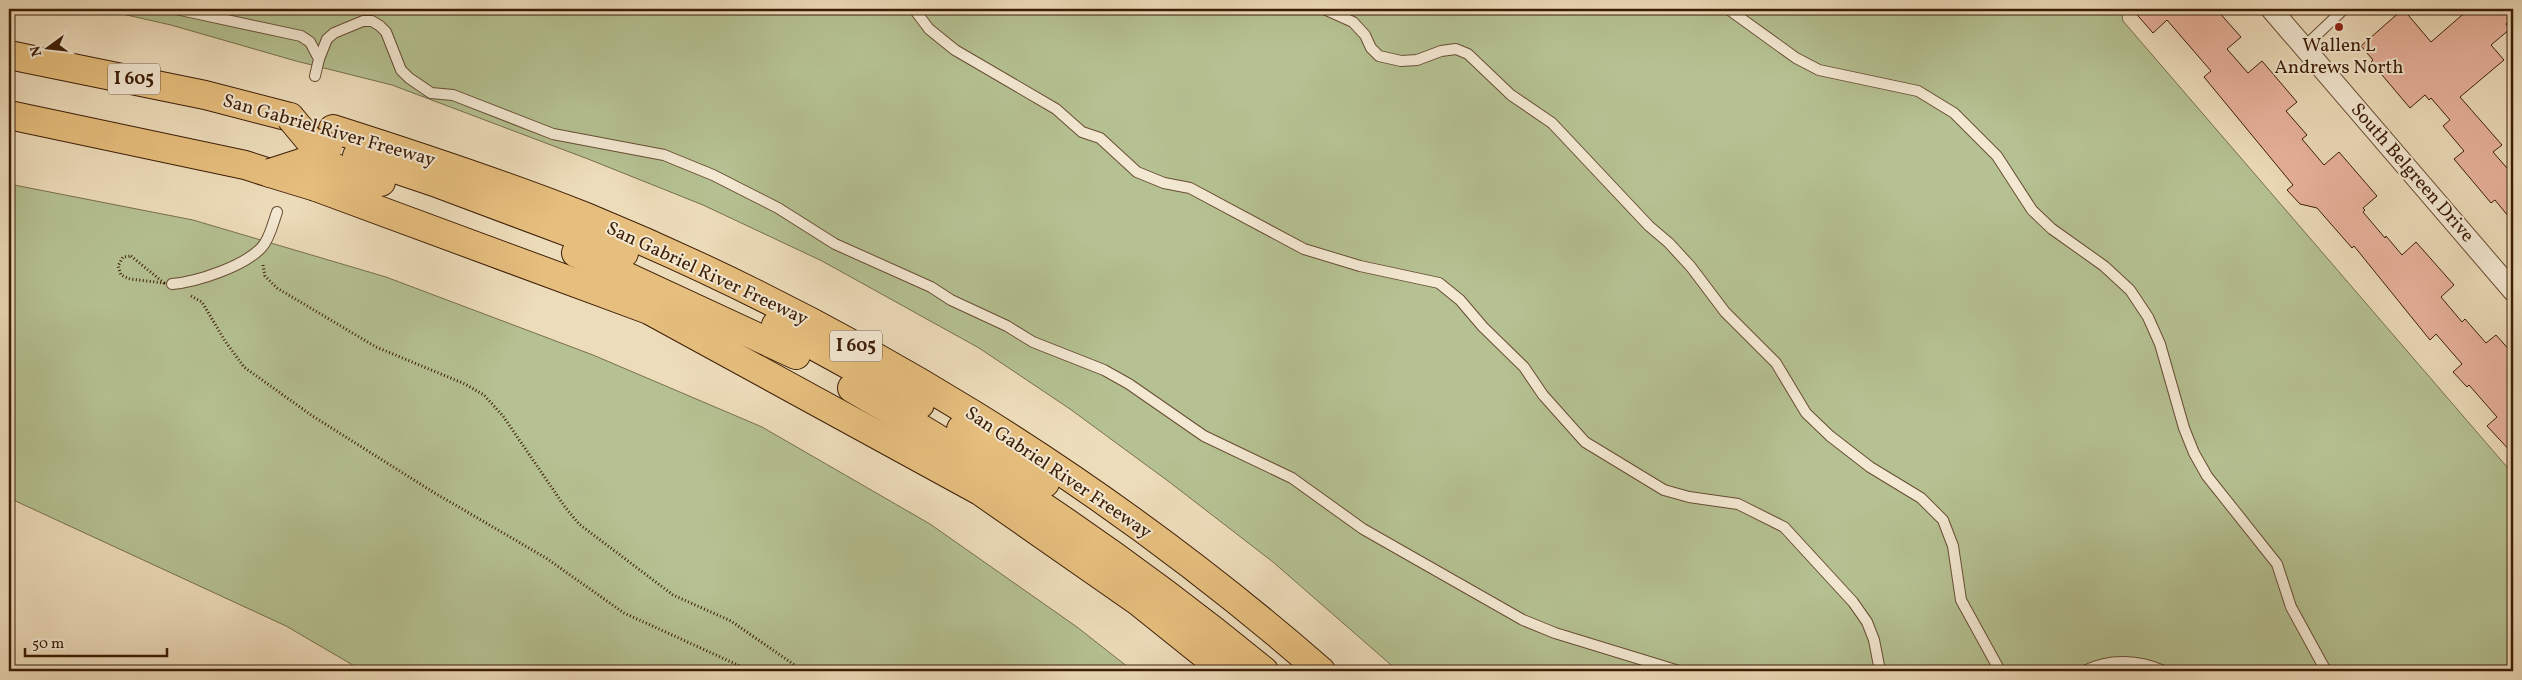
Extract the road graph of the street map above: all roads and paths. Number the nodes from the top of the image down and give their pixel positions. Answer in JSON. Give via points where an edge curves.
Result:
{"nodes":[{"id":1,"x":176,"y":9,"type":"edge"},
{"id":2,"x":914,"y":9,"type":"edge"},
{"id":3,"x":1324,"y":9,"type":"edge"},
{"id":4,"x":1728,"y":9,"type":"edge"},
{"id":5,"x":2271,"y":9,"type":"edge"},
{"id":6,"x":2344,"y":9,"type":"edge"},
{"id":7,"x":2304,"y":47,"type":"junction"},
{"id":8,"x":9,"y":55,"type":"edge"},
{"id":9,"x":319,"y":59,"type":"junction"},
{"id":10,"x":315,"y":76,"type":"dead end"},
{"id":11,"x":9,"y":115,"type":"edge"},
{"id":12,"x":325,"y":157,"type":"junction"},
{"id":13,"x":277,"y":212,"type":"dead end"},
{"id":14,"x":268,"y":239,"type":"junction"},
{"id":15,"x":168,"y":283,"type":"junction"},
{"id":16,"x":2513,"y":292,"type":"edge"},
{"id":17,"x":751,"y":671,"type":"edge"},
{"id":18,"x":803,"y":671,"type":"edge"},
{"id":19,"x":1225,"y":671,"type":"edge"},
{"id":20,"x":1264,"y":671,"type":"edge"},
{"id":21,"x":1293,"y":671,"type":"edge"},
{"id":22,"x":1321,"y":671,"type":"edge"},
{"id":23,"x":1679,"y":671,"type":"edge"},
{"id":24,"x":1880,"y":671,"type":"edge"},
{"id":25,"x":2000,"y":671,"type":"edge"},
{"id":26,"x":2084,"y":671,"type":"edge"},
{"id":27,"x":2164,"y":671,"type":"edge"},
{"id":28,"x":2326,"y":671,"type":"edge"}],
"edges":[{"from":1,"to":9,"type":"lane","via":[[301,36],[310,42]]},
{"from":2,"to":24,"type":"lane","via":[[929,29],[955,50],[1056,109],[1082,132],[1100,138],[1137,172],[1164,183],[1190,188],[1304,249],[1360,266],[1439,283],[1460,300],[1524,367],[1543,396],[1585,442],[1664,490],[1738,504],[1784,527],[1862,615],[1874,640]]},
{"from":3,"to":25,"type":"lane","via":[[1353,22],[1379,56],[1401,61],[1456,49],[1468,54],[1503,89],[1552,123],[1648,226],[1686,261],[1725,312],[1776,363],[1806,413],[1870,467],[1922,498],[1944,520],[1953,546],[1961,600]]},
{"from":4,"to":28,"type":"lane","via":[[1818,70],[1918,91],[1954,112],[1997,156],[2032,210],[2130,290],[2148,317],[2160,344],[2194,453],[2207,476],[2277,564],[2291,607]]},
{"from":5,"to":7,"type":"street","name":"South Belgreen Drive"},
{"from":6,"to":7,"type":"lane"},
{"from":7,"to":16,"type":"street","name":"South Belgreen Drive"},
{"from":8,"to":12,"type":"highway","name":"San Gabriel River Freeway","number":"I 605","via":[[116,76],[290,117]]},
{"from":9,"to":10,"type":"lane"},
{"from":9,"to":23,"type":"lane","via":[[327,39],[334,32],[363,21],[372,21],[386,32],[401,70],[431,93],[453,95],[553,134],[664,156],[713,175],[778,208],[835,244],[931,287],[1033,342],[1104,370],[1204,436],[1292,478],[1363,529],[1523,620]]},
{"from":11,"to":12,"type":"highway","bridge":true,"via":[[257,169]]},
{"from":12,"to":19,"type":"highway","name":"San Gabriel River Freeway","number":"I 605","via":[[649,310],[980,491],[1139,602]]},
{"from":12,"to":20,"type":"highway","via":[[575,253],[794,354],[926,430],[1032,497],[1209,626]]},
{"from":12,"to":21,"type":"highway","via":[[443,185],[632,256],[749,311],[923,405],[1118,533]]},
{"from":12,"to":22,"type":"highway","name":"San Gabriel River Freeway","number":"I 605","via":[[429,159],[585,217],[754,293],[890,365],[1023,446],[1192,565]]},
{"from":13,"to":14,"type":"lane"},
{"from":14,"to":15,"type":"lane","via":[[256,252],[232,266],[185,283]]},
{"from":14,"to":18,"type":"path","via":[[262,262],[265,276],[277,288],[376,347],[484,395],[503,416],[579,524],[673,595],[731,621]]},
{"from":15,"to":15,"type":"path","via":[[130,279],[121,275],[118,266],[123,257],[132,256]]},
{"from":15,"to":17,"type":"path","via":[[202,302],[244,367],[311,416],[546,558],[624,613]]},
{"from":26,"to":27,"type":"lane","via":[[2119,662],[2145,663]]}]}
